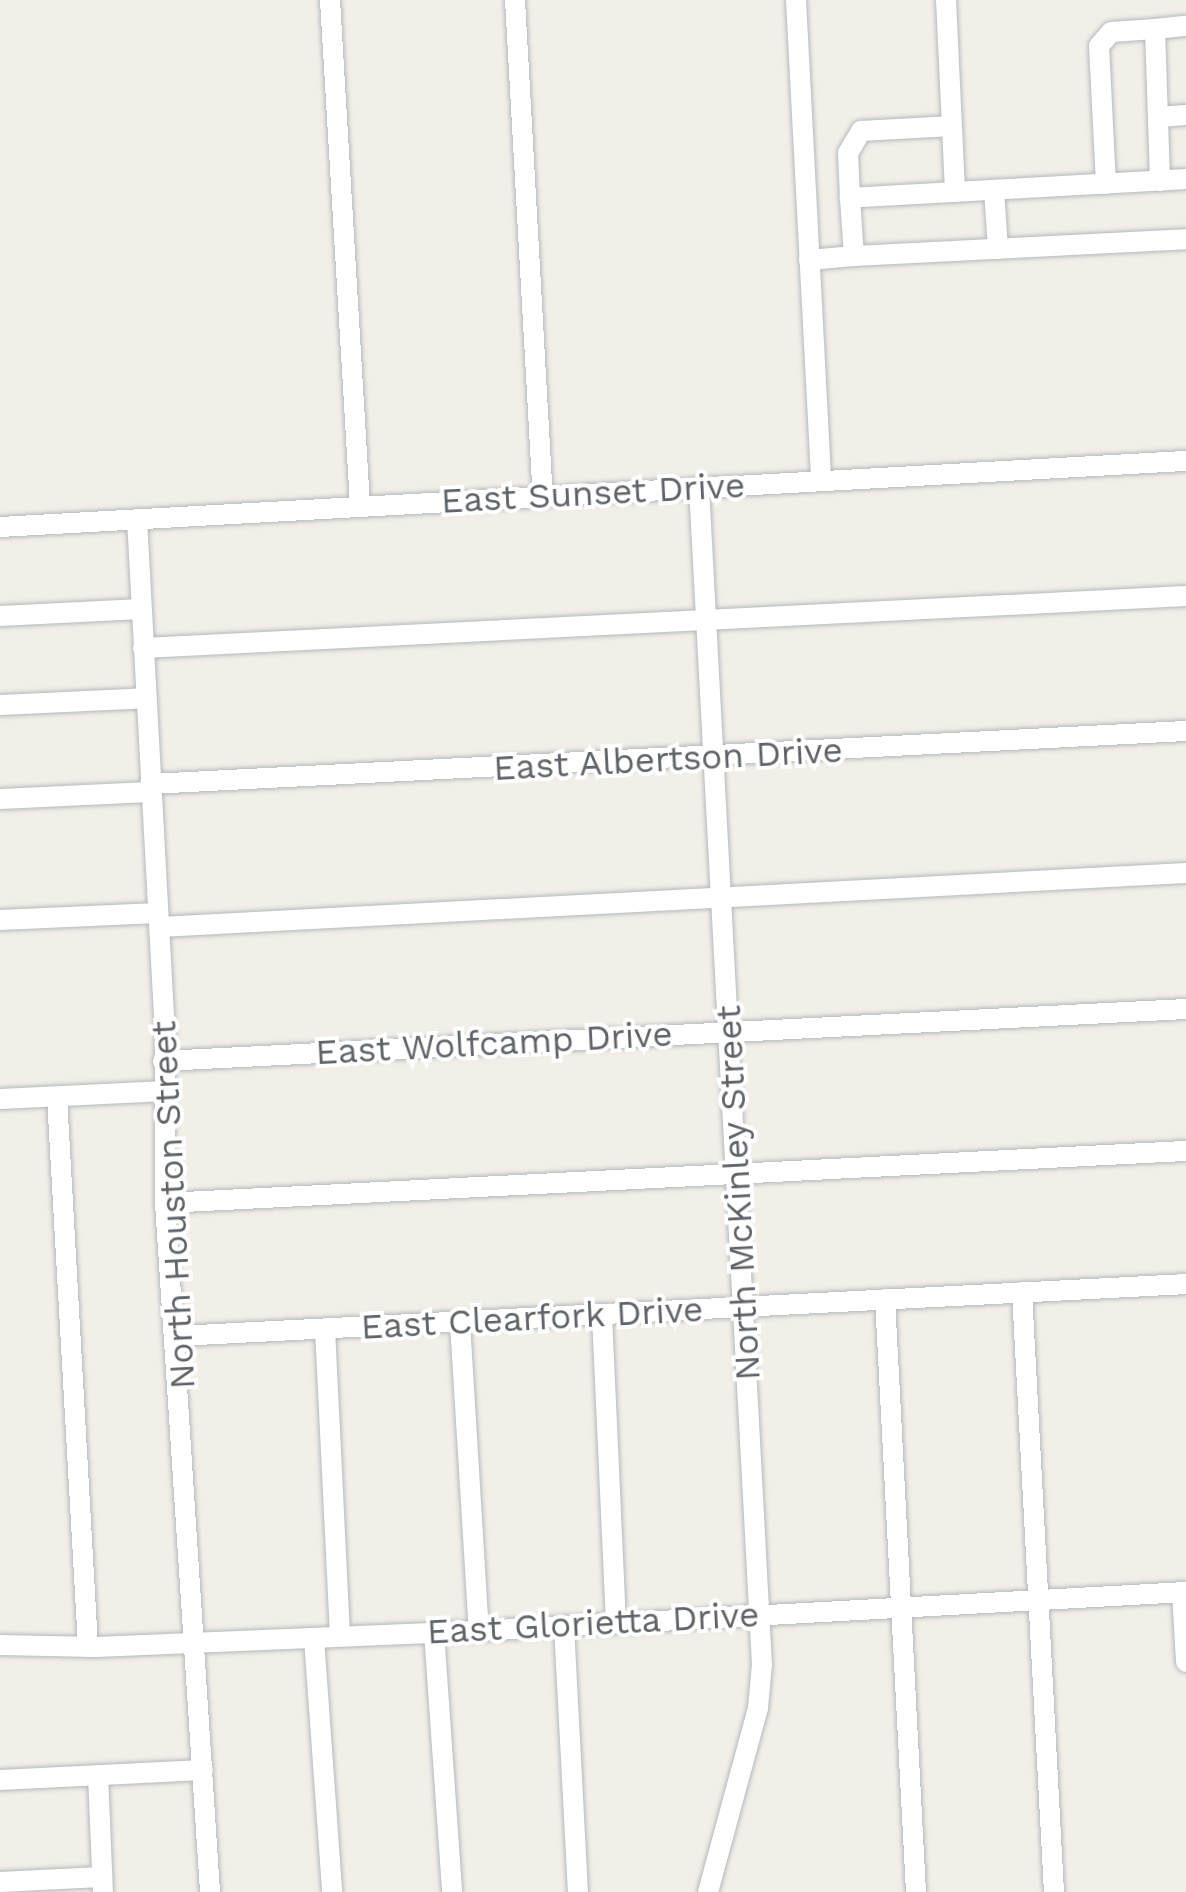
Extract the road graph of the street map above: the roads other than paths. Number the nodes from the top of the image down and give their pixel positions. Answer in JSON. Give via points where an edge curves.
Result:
{"nodes":[{"id":1,"x":330,"y":0,"type":"edge"},
{"id":2,"x":514,"y":0,"type":"edge"},
{"id":3,"x":796,"y":0,"type":"edge"},
{"id":4,"x":946,"y":0,"type":"edge"},
{"id":5,"x":1186,"y":26,"type":"edge"},
{"id":6,"x":1155,"y":30,"type":"junction"},
{"id":7,"x":1186,"y":115,"type":"edge"},
{"id":8,"x":1158,"y":117,"type":"junction"},
{"id":9,"x":952,"y":126,"type":"junction"},
{"id":10,"x":1186,"y":180,"type":"edge"},
{"id":11,"x":1160,"y":181,"type":"junction"},
{"id":12,"x":1106,"y":184,"type":"junction"},
{"id":13,"x":994,"y":190,"type":"junction"},
{"id":14,"x":955,"y":192,"type":"junction"},
{"id":15,"x":850,"y":198,"type":"junction"},
{"id":16,"x":1186,"y":239,"type":"edge"},
{"id":17,"x":998,"y":249,"type":"junction"},
{"id":18,"x":854,"y":256,"type":"junction"},
{"id":19,"x":809,"y":260,"type":"junction"},
{"id":20,"x":1186,"y":461,"type":"edge"},
{"id":21,"x":821,"y":480,"type":"junction"},
{"id":22,"x":699,"y":487,"type":"junction"},
{"id":23,"x":543,"y":496,"type":"junction"},
{"id":24,"x":360,"y":505,"type":"junction"},
{"id":25,"x":137,"y":519,"type":"junction"},
{"id":26,"x":0,"y":527,"type":"edge"},
{"id":27,"x":1186,"y":596,"type":"edge"},
{"id":28,"x":141,"y":610,"type":"junction"},
{"id":29,"x":0,"y":616,"type":"edge"},
{"id":30,"x":708,"y":619,"type":"junction"},
{"id":31,"x":143,"y":648,"type":"junction"},
{"id":32,"x":146,"y":698,"type":"junction"},
{"id":33,"x":0,"y":705,"type":"edge"},
{"id":34,"x":1186,"y":732,"type":"edge"},
{"id":35,"x":716,"y":757,"type":"junction"},
{"id":36,"x":150,"y":788,"type":"junction"},
{"id":37,"x":0,"y":799,"type":"edge"},
{"id":38,"x":1186,"y":873,"type":"edge"},
{"id":39,"x":722,"y":896,"type":"junction"},
{"id":40,"x":0,"y":920,"type":"edge"},
{"id":41,"x":159,"y":920,"type":"junction"},
{"id":42,"x":1186,"y":1009,"type":"edge"},
{"id":43,"x":730,"y":1032,"type":"junction"},
{"id":44,"x":162,"y":1062,"type":"junction"},
{"id":45,"x":161,"y":1091,"type":"junction"},
{"id":46,"x":58,"y":1097,"type":"junction"},
{"id":47,"x":0,"y":1099,"type":"edge"},
{"id":48,"x":1186,"y":1151,"type":"edge"},
{"id":49,"x":736,"y":1172,"type":"junction"},
{"id":50,"x":166,"y":1202,"type":"junction"},
{"id":51,"x":1186,"y":1284,"type":"edge"},
{"id":52,"x":1022,"y":1292,"type":"junction"},
{"id":53,"x":885,"y":1299,"type":"junction"},
{"id":54,"x":743,"y":1307,"type":"junction"},
{"id":55,"x":602,"y":1315,"type":"junction"},
{"id":56,"x":460,"y":1323,"type":"junction"},
{"id":57,"x":325,"y":1329,"type":"junction"},
{"id":58,"x":178,"y":1336,"type":"junction"},
{"id":59,"x":1184,"y":1592,"type":"edge"},
{"id":60,"x":1038,"y":1600,"type":"junction"},
{"id":61,"x":902,"y":1607,"type":"junction"},
{"id":62,"x":759,"y":1614,"type":"junction"},
{"id":63,"x":616,"y":1622,"type":"junction"},
{"id":64,"x":564,"y":1626,"type":"junction"},
{"id":65,"x":479,"y":1631,"type":"junction"},
{"id":66,"x":434,"y":1632,"type":"junction"},
{"id":67,"x":340,"y":1636,"type":"junction"},
{"id":68,"x":314,"y":1638,"type":"junction"},
{"id":69,"x":197,"y":1643,"type":"junction"},
{"id":70,"x":0,"y":1645,"type":"edge"},
{"id":71,"x":88,"y":1647,"type":"junction"},
{"id":72,"x":1186,"y":1662,"type":"edge"},
{"id":73,"x":203,"y":1770,"type":"junction"},
{"id":74,"x":98,"y":1775,"type":"junction"},
{"id":75,"x":0,"y":1780,"type":"edge"},
{"id":76,"x":0,"y":1882,"type":"edge"},
{"id":77,"x":102,"y":1884,"type":"edge"},
{"id":78,"x":210,"y":1892,"type":"edge"},
{"id":79,"x":332,"y":1892,"type":"edge"},
{"id":80,"x":452,"y":1892,"type":"edge"},
{"id":81,"x":578,"y":1892,"type":"edge"},
{"id":82,"x":708,"y":1892,"type":"edge"},
{"id":83,"x":916,"y":1892,"type":"edge"},
{"id":84,"x":1054,"y":1892,"type":"edge"}],
"edges":[{"from":1,"to":24,"type":"street"},
{"from":2,"to":23,"type":"street"},
{"from":3,"to":19,"type":"street"},
{"from":4,"to":9,"type":"street"},
{"from":5,"to":6,"type":"street"},
{"from":6,"to":8,"type":"street"},
{"from":6,"to":12,"type":"street","via":[[1111,32],[1099,46]]},
{"from":7,"to":8,"type":"street"},
{"from":8,"to":11,"type":"street"},
{"from":9,"to":14,"type":"street"},
{"from":9,"to":15,"type":"street","via":[[861,131],[848,153]]},
{"from":10,"to":11,"type":"street"},
{"from":11,"to":12,"type":"street"},
{"from":12,"to":13,"type":"street"},
{"from":13,"to":14,"type":"street"},
{"from":13,"to":17,"type":"street"},
{"from":14,"to":15,"type":"street"},
{"from":15,"to":18,"type":"street"},
{"from":16,"to":17,"type":"street"},
{"from":17,"to":18,"type":"street"},
{"from":18,"to":19,"type":"street"},
{"from":19,"to":21,"type":"street"},
{"from":20,"to":21,"type":"street","name":"East Sunset Drive"},
{"from":21,"to":22,"type":"street","name":"East Sunset Drive"},
{"from":22,"to":23,"type":"street","name":"East Sunset Drive"},
{"from":22,"to":30,"type":"street","name":"North McKinley Street"},
{"from":23,"to":24,"type":"street","name":"East Sunset Drive"},
{"from":24,"to":25,"type":"street","name":"East Sunset Drive"},
{"from":25,"to":26,"type":"street","name":"East Sunset Drive"},
{"from":25,"to":28,"type":"street","name":"North Houston Street"},
{"from":27,"to":30,"type":"street"},
{"from":28,"to":29,"type":"street"},
{"from":28,"to":31,"type":"street","name":"North Houston Street"},
{"from":30,"to":31,"type":"street"},
{"from":30,"to":35,"type":"street","name":"North McKinley Street"},
{"from":31,"to":32,"type":"street","name":"North Houston Street"},
{"from":32,"to":33,"type":"street"},
{"from":32,"to":36,"type":"street","name":"North Houston Street"},
{"from":34,"to":35,"type":"street","name":"East Albertson Drive"},
{"from":35,"to":36,"type":"street","name":"East Albertson Drive"},
{"from":35,"to":39,"type":"street","name":"North McKinley Street"},
{"from":36,"to":37,"type":"street","name":"East Albertson Drive"},
{"from":36,"to":41,"type":"street","name":"North Houston Street"},
{"from":38,"to":39,"type":"street"},
{"from":39,"to":41,"type":"street"},
{"from":39,"to":43,"type":"street","name":"North McKinley Street"},
{"from":40,"to":41,"type":"street"},
{"from":41,"to":44,"type":"street","name":"North Houston Street"},
{"from":42,"to":43,"type":"street","name":"East Wolfcamp Drive"},
{"from":43,"to":44,"type":"street","name":"East Wolfcamp Drive"},
{"from":43,"to":49,"type":"street","name":"North McKinley Street"},
{"from":44,"to":45,"type":"street","name":"North Houston Street"},
{"from":45,"to":46,"type":"street"},
{"from":45,"to":50,"type":"street","name":"North Houston Street"},
{"from":46,"to":47,"type":"street"},
{"from":46,"to":71,"type":"street"},
{"from":48,"to":49,"type":"street"},
{"from":49,"to":50,"type":"street"},
{"from":49,"to":54,"type":"street","name":"North McKinley Street"},
{"from":50,"to":58,"type":"street","name":"North Houston Street"},
{"from":51,"to":52,"type":"street","name":"East Clearfork Drive"},
{"from":52,"to":53,"type":"street","name":"East Clearfork Drive"},
{"from":52,"to":60,"type":"street"},
{"from":53,"to":54,"type":"street","name":"East Clearfork Drive"},
{"from":53,"to":61,"type":"street"},
{"from":54,"to":55,"type":"street","name":"East Clearfork Drive"},
{"from":54,"to":62,"type":"street","name":"North McKinley Street"},
{"from":55,"to":56,"type":"street","name":"East Clearfork Drive"},
{"from":55,"to":63,"type":"street"},
{"from":56,"to":57,"type":"street","name":"East Clearfork Drive"},
{"from":56,"to":65,"type":"street"},
{"from":57,"to":58,"type":"street","name":"East Clearfork Drive"},
{"from":57,"to":67,"type":"street"},
{"from":58,"to":69,"type":"street","name":"North Houston Street"},
{"from":59,"to":60,"type":"street","name":"East Glorietta Drive"},
{"from":59,"to":72,"type":"street"},
{"from":60,"to":61,"type":"street","name":"East Glorietta Drive"},
{"from":60,"to":84,"type":"street"},
{"from":61,"to":62,"type":"street","name":"East Glorietta Drive"},
{"from":61,"to":83,"type":"street"},
{"from":62,"to":63,"type":"street","name":"East Glorietta Drive"},
{"from":62,"to":82,"type":"street","name":"North McKinley Street","via":[[758,1708]]},
{"from":63,"to":64,"type":"street","name":"East Glorietta Drive"},
{"from":64,"to":65,"type":"street","name":"East Glorietta Drive"},
{"from":64,"to":81,"type":"street"},
{"from":65,"to":66,"type":"street","name":"East Glorietta Drive"},
{"from":66,"to":67,"type":"street","name":"East Glorietta Drive"},
{"from":66,"to":80,"type":"street"},
{"from":67,"to":68,"type":"street","name":"East Glorietta Drive"},
{"from":68,"to":69,"type":"street","name":"East Glorietta Drive"},
{"from":68,"to":79,"type":"street"},
{"from":69,"to":71,"type":"street","name":"East Glorietta Drive"},
{"from":69,"to":73,"type":"street","name":"North Houston Street"},
{"from":70,"to":71,"type":"street","name":"East Glorietta Drive"},
{"from":73,"to":74,"type":"street"},
{"from":73,"to":78,"type":"street","name":"North Houston Street"},
{"from":74,"to":75,"type":"street"},
{"from":74,"to":77,"type":"street"},
{"from":76,"to":77,"type":"street"}]}
